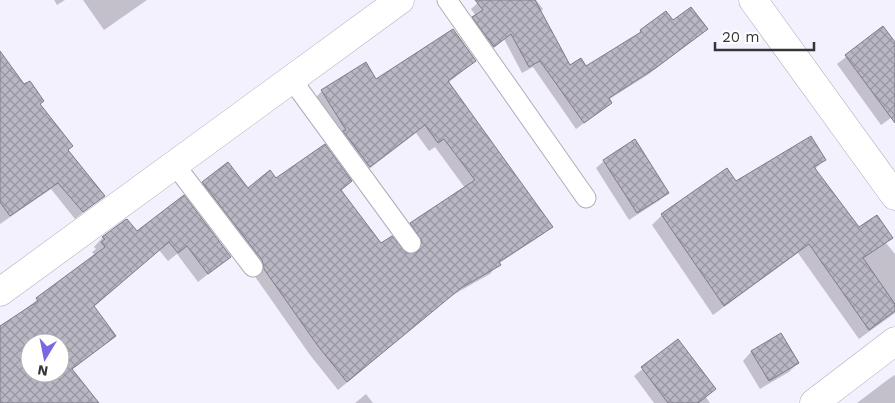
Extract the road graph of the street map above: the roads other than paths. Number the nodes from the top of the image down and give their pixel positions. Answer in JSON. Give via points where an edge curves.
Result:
{"nodes":[{"id":1,"x":400,"y":0,"type":"edge"},
{"id":2,"x":447,"y":0,"type":"edge"},
{"id":3,"x":753,"y":0,"type":"edge"},
{"id":4,"x":292,"y":80,"type":"junction"},
{"id":5,"x":175,"y":165,"type":"junction"},
{"id":6,"x":895,"y":196,"type":"edge"},
{"id":7,"x":586,"y":198,"type":"dead end"},
{"id":8,"x":411,"y":243,"type":"dead end"},
{"id":9,"x":253,"y":267,"type":"dead end"},
{"id":10,"x":0,"y":292,"type":"edge"},
{"id":11,"x":895,"y":341,"type":"edge"},
{"id":12,"x":814,"y":403,"type":"edge"}],
"edges":[{"from":1,"to":4,"type":"street"},
{"from":2,"to":7,"type":"lane"},
{"from":3,"to":6,"type":"street"},
{"from":4,"to":5,"type":"street"},
{"from":4,"to":8,"type":"lane"},
{"from":5,"to":9,"type":"lane"},
{"from":5,"to":10,"type":"street"},
{"from":11,"to":12,"type":"street"}]}
